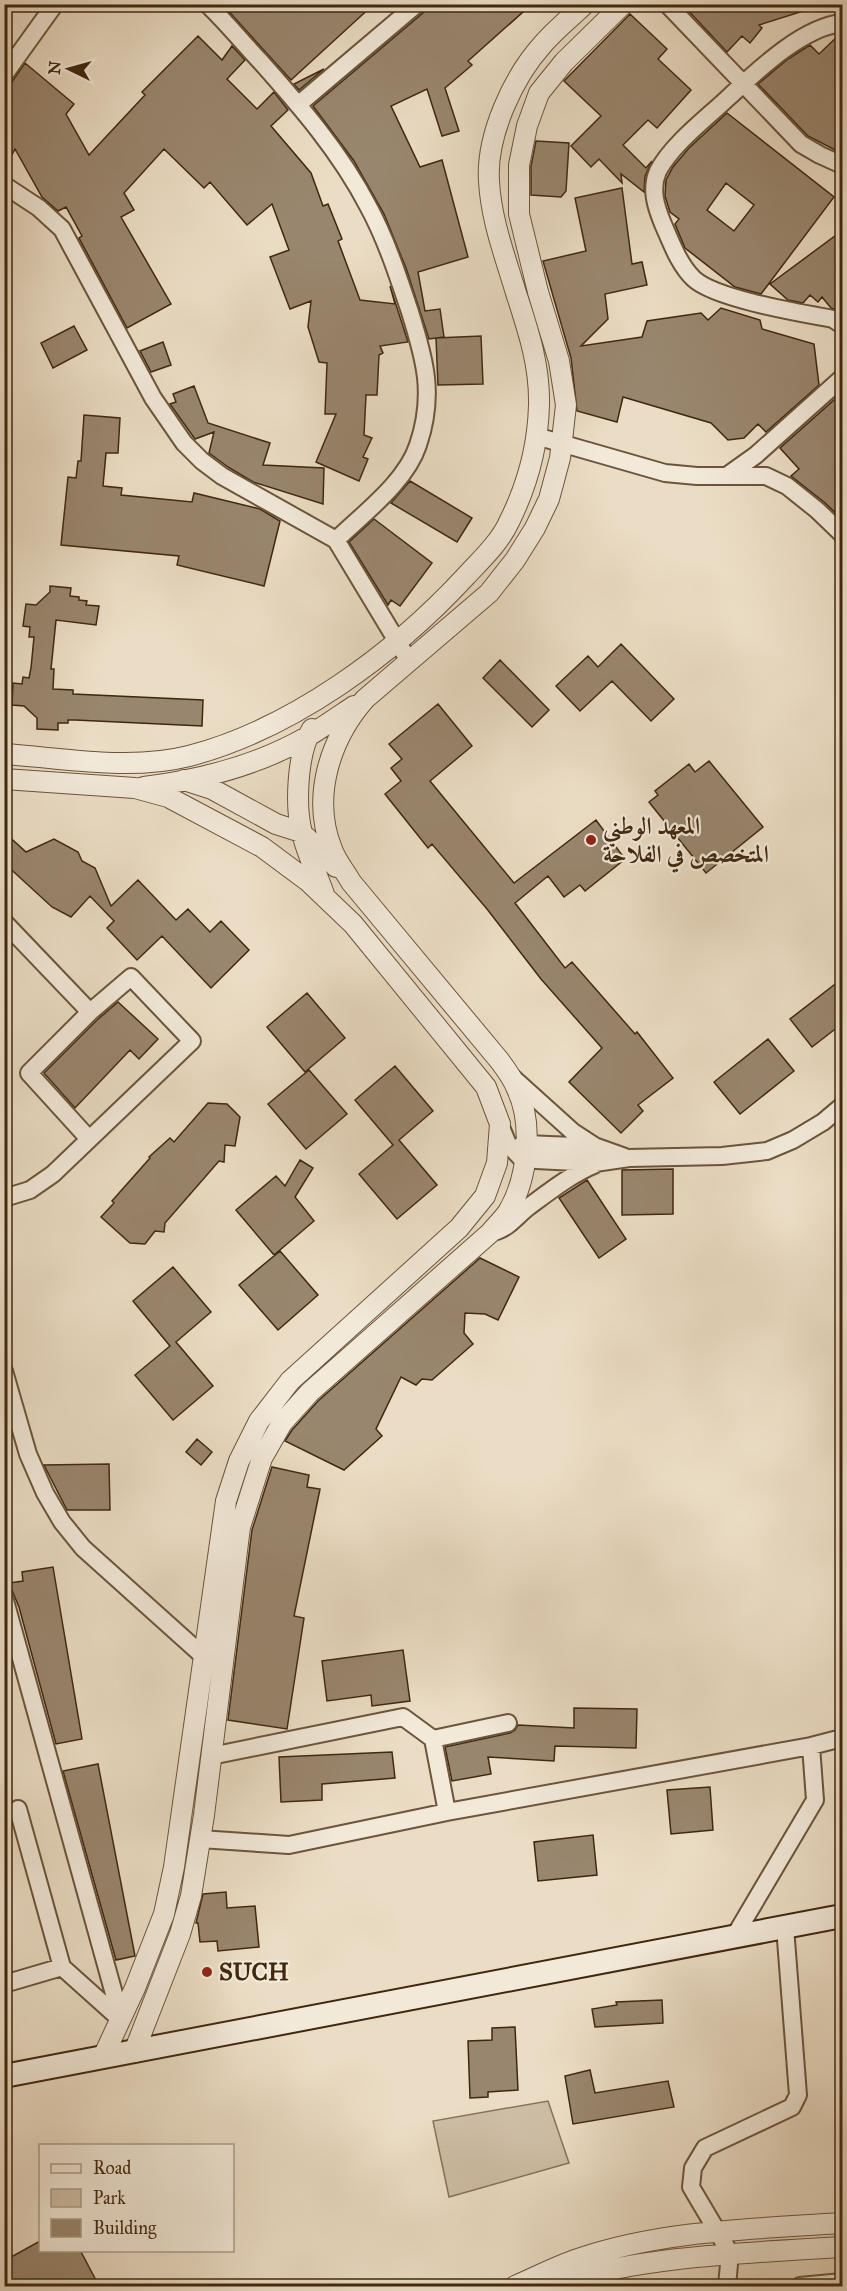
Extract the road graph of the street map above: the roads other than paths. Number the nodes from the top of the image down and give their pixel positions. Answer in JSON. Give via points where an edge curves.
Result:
{"nodes":[{"id":1,"x":55,"y":4,"type":"edge"},
{"id":2,"x":417,"y":4,"type":"edge"},
{"id":3,"x":585,"y":4,"type":"edge"},
{"id":4,"x":623,"y":4,"type":"edge"},
{"id":5,"x":667,"y":4,"type":"edge"},
{"id":6,"x":215,"y":7,"type":"edge"},
{"id":7,"x":843,"y":23,"type":"edge"},
{"id":8,"x":4,"y":75,"type":"edge"},
{"id":9,"x":743,"y":84,"type":"junction"},
{"id":10,"x":299,"y":104,"type":"junction"},
{"id":11,"x":843,"y":165,"type":"edge"},
{"id":12,"x":4,"y":185,"type":"edge"},
{"id":13,"x":843,"y":325,"type":"edge"},
{"id":14,"x":843,"y":378,"type":"edge"},
{"id":15,"x":536,"y":436,"type":"junction"},
{"id":16,"x":562,"y":444,"type":"junction"},
{"id":17,"x":728,"y":475,"type":"junction"},
{"id":18,"x":843,"y":534,"type":"edge"},
{"id":19,"x":336,"y":540,"type":"junction"},
{"id":20,"x":397,"y":640,"type":"junction"},
{"id":21,"x":409,"y":661,"type":"junction"},
{"id":22,"x":345,"y":680,"type":"junction"},
{"id":23,"x":365,"y":699,"type":"junction"},
{"id":24,"x":307,"y":737,"type":"junction"},
{"id":25,"x":4,"y":754,"type":"edge"},
{"id":26,"x":138,"y":763,"type":"junction"},
{"id":27,"x":4,"y":779,"type":"edge"},
{"id":28,"x":188,"y":781,"type":"junction"},
{"id":29,"x":135,"y":788,"type":"junction"},
{"id":30,"x":301,"y":832,"type":"junction"},
{"id":31,"x":351,"y":882,"type":"junction"},
{"id":32,"x":326,"y":899,"type":"junction"},
{"id":33,"x":4,"y":922,"type":"edge"},
{"id":34,"x":90,"y":1012,"type":"junction"},
{"id":35,"x":508,"y":1073,"type":"junction"},
{"id":36,"x":843,"y":1106,"type":"edge"},
{"id":37,"x":500,"y":1124,"type":"junction"},
{"id":38,"x":89,"y":1139,"type":"junction"},
{"id":39,"x":521,"y":1150,"type":"junction"},
{"id":40,"x":599,"y":1155,"type":"junction"},
{"id":41,"x":497,"y":1163,"type":"junction"},
{"id":42,"x":4,"y":1198,"type":"edge"},
{"id":43,"x":490,"y":1233,"type":"junction"},
{"id":44,"x":4,"y":1371,"type":"edge"},
{"id":45,"x":4,"y":1597,"type":"edge"},
{"id":46,"x":204,"y":1657,"type":"junction"},
{"id":47,"x":221,"y":1672,"type":"junction"},
{"id":48,"x":508,"y":1723,"type":"dead end"},
{"id":49,"x":843,"y":1738,"type":"edge"},
{"id":50,"x":433,"y":1739,"type":"junction"},
{"id":51,"x":811,"y":1746,"type":"junction"},
{"id":52,"x":211,"y":1756,"type":"junction"},
{"id":53,"x":18,"y":1809,"type":"dead end"},
{"id":54,"x":447,"y":1812,"type":"junction"},
{"id":55,"x":200,"y":1839,"type":"junction"},
{"id":56,"x":843,"y":1916,"type":"edge"},
{"id":57,"x":785,"y":1927,"type":"junction"},
{"id":58,"x":734,"y":1936,"type":"junction"},
{"id":59,"x":62,"y":1967,"type":"junction"},
{"id":60,"x":4,"y":1984,"type":"edge"},
{"id":61,"x":121,"y":2019,"type":"junction"},
{"id":62,"x":134,"y":2052,"type":"junction"},
{"id":63,"x":103,"y":2057,"type":"junction"},
{"id":64,"x":4,"y":2076,"type":"edge"},
{"id":65,"x":843,"y":2223,"type":"edge"},
{"id":66,"x":717,"y":2231,"type":"junction"},
{"id":67,"x":843,"y":2247,"type":"edge"},
{"id":68,"x":730,"y":2253,"type":"junction"},
{"id":69,"x":843,"y":2282,"type":"edge"},
{"id":70,"x":515,"y":2286,"type":"edge"},
{"id":71,"x":558,"y":2286,"type":"edge"},
{"id":72,"x":727,"y":2286,"type":"edge"},
{"id":73,"x":800,"y":2286,"type":"edge"}],
"edges":[{"from":1,"to":8,"type":"street"},
{"from":2,"to":10,"type":"street"},
{"from":3,"to":15,"type":"street","via":[[542,45],[520,76],[501,112],[488,179],[495,226],[539,373]]},
{"from":4,"to":16,"type":"street","via":[[564,62],[539,93],[519,165],[519,214],[559,361],[566,405]]},
{"from":5,"to":9,"type":"street"},
{"from":6,"to":10,"type":"street"},
{"from":7,"to":9,"type":"street","via":[[814,30]]},
{"from":9,"to":11,"type":"street","via":[[801,144]]},
{"from":9,"to":13,"type":"street","via":[[669,154],[654,182],[658,210],[675,252],[693,279],[709,289],[833,319]]},
{"from":10,"to":19,"type":"street","via":[[369,207],[398,274],[420,346],[428,389],[426,419],[402,476]]},
{"from":12,"to":19,"type":"street","via":[[62,229],[141,378],[184,443],[222,476]]},
{"from":14,"to":17,"type":"street"},
{"from":15,"to":16,"type":"street"},
{"from":15,"to":20,"type":"street","via":[[524,486],[508,524],[439,605]]},
{"from":16,"to":17,"type":"street","via":[[665,473]]},
{"from":16,"to":21,"type":"street","via":[[549,499],[515,560],[489,594]]},
{"from":17,"to":18,"type":"street","via":[[766,476],[787,486]]},
{"from":19,"to":20,"type":"street"},
{"from":20,"to":21,"type":"street"},
{"from":20,"to":22,"type":"street"},
{"from":21,"to":23,"type":"street"},
{"from":22,"to":24,"type":"street"},
{"from":22,"to":26,"type":"street","via":[[294,713],[237,741],[187,757]]},
{"from":23,"to":24,"type":"street"},
{"from":23,"to":31,"type":"street","via":[[334,745],[324,781],[324,819],[329,840]]},
{"from":24,"to":28,"type":"street","via":[[268,756]]},
{"from":24,"to":30,"type":"street","via":[[300,770]]},
{"from":25,"to":26,"type":"street"},
{"from":26,"to":28,"type":"street"},
{"from":27,"to":29,"type":"street"},
{"from":28,"to":29,"type":"street"},
{"from":28,"to":30,"type":"street"},
{"from":29,"to":32,"type":"street","via":[[168,797],[262,846]]},
{"from":30,"to":31,"type":"street"},
{"from":30,"to":32,"type":"street"},
{"from":31,"to":35,"type":"street"},
{"from":32,"to":37,"type":"street","via":[[353,924],[486,1087]]},
{"from":33,"to":34,"type":"street"},
{"from":34,"to":38,"type":"street","via":[[29,1073]]},
{"from":34,"to":38,"type":"street","via":[[131,977],[192,1041]]},
{"from":35,"to":39,"type":"street","via":[[517,1087],[524,1112]]},
{"from":35,"to":40,"type":"street"},
{"from":36,"to":40,"type":"street","via":[[824,1122],[767,1151],[722,1156]]},
{"from":37,"to":39,"type":"street","via":[[508,1144]]},
{"from":37,"to":41,"type":"street"},
{"from":38,"to":42,"type":"street","via":[[30,1190]]},
{"from":39,"to":40,"type":"street","via":[[536,1160]]},
{"from":39,"to":41,"type":"street"},
{"from":39,"to":43,"type":"street","via":[[518,1187],[507,1212]]},
{"from":40,"to":43,"type":"street","via":[[507,1227]]},
{"from":41,"to":46,"type":"street","via":[[485,1196],[459,1228],[290,1381],[259,1421],[239,1461],[226,1501]]},
{"from":43,"to":47,"type":"street","via":[[310,1392],[282,1423],[262,1458],[240,1527]]},
{"from":44,"to":46,"type":"street","via":[[27,1454],[62,1522],[83,1548]]},
{"from":45,"to":61,"type":"street"},
{"from":46,"to":47,"type":"street"},
{"from":46,"to":61,"type":"street","via":[[164,1914]]},
{"from":47,"to":52,"type":"street"},
{"from":48,"to":50,"type":"street"},
{"from":49,"to":51,"type":"street"},
{"from":50,"to":52,"type":"street","via":[[403,1718]]},
{"from":50,"to":54,"type":"street"},
{"from":51,"to":54,"type":"street"},
{"from":51,"to":58,"type":"street","via":[[815,1800]]},
{"from":52,"to":55,"type":"street"},
{"from":53,"to":59,"type":"street"},
{"from":54,"to":55,"type":"street","via":[[289,1845]]},
{"from":55,"to":62,"type":"street","via":[[180,1934]]},
{"from":56,"to":57,"type":"main road"},
{"from":57,"to":58,"type":"main road"},
{"from":57,"to":66,"type":"street","via":[[798,2095],[792,2107],[705,2148],[693,2168],[692,2187]]},
{"from":58,"to":62,"type":"main road"},
{"from":59,"to":60,"type":"street"},
{"from":59,"to":61,"type":"street"},
{"from":61,"to":63,"type":"street"},
{"from":62,"to":63,"type":"main road"},
{"from":63,"to":64,"type":"main road"},
{"from":65,"to":66,"type":"street"},
{"from":66,"to":68,"type":"street"},
{"from":66,"to":70,"type":"street","via":[[647,2240],[578,2259]]},
{"from":67,"to":68,"type":"street"},
{"from":68,"to":71,"type":"street","via":[[633,2265]]},
{"from":68,"to":72,"type":"street"},
{"from":69,"to":73,"type":"street"}]}
